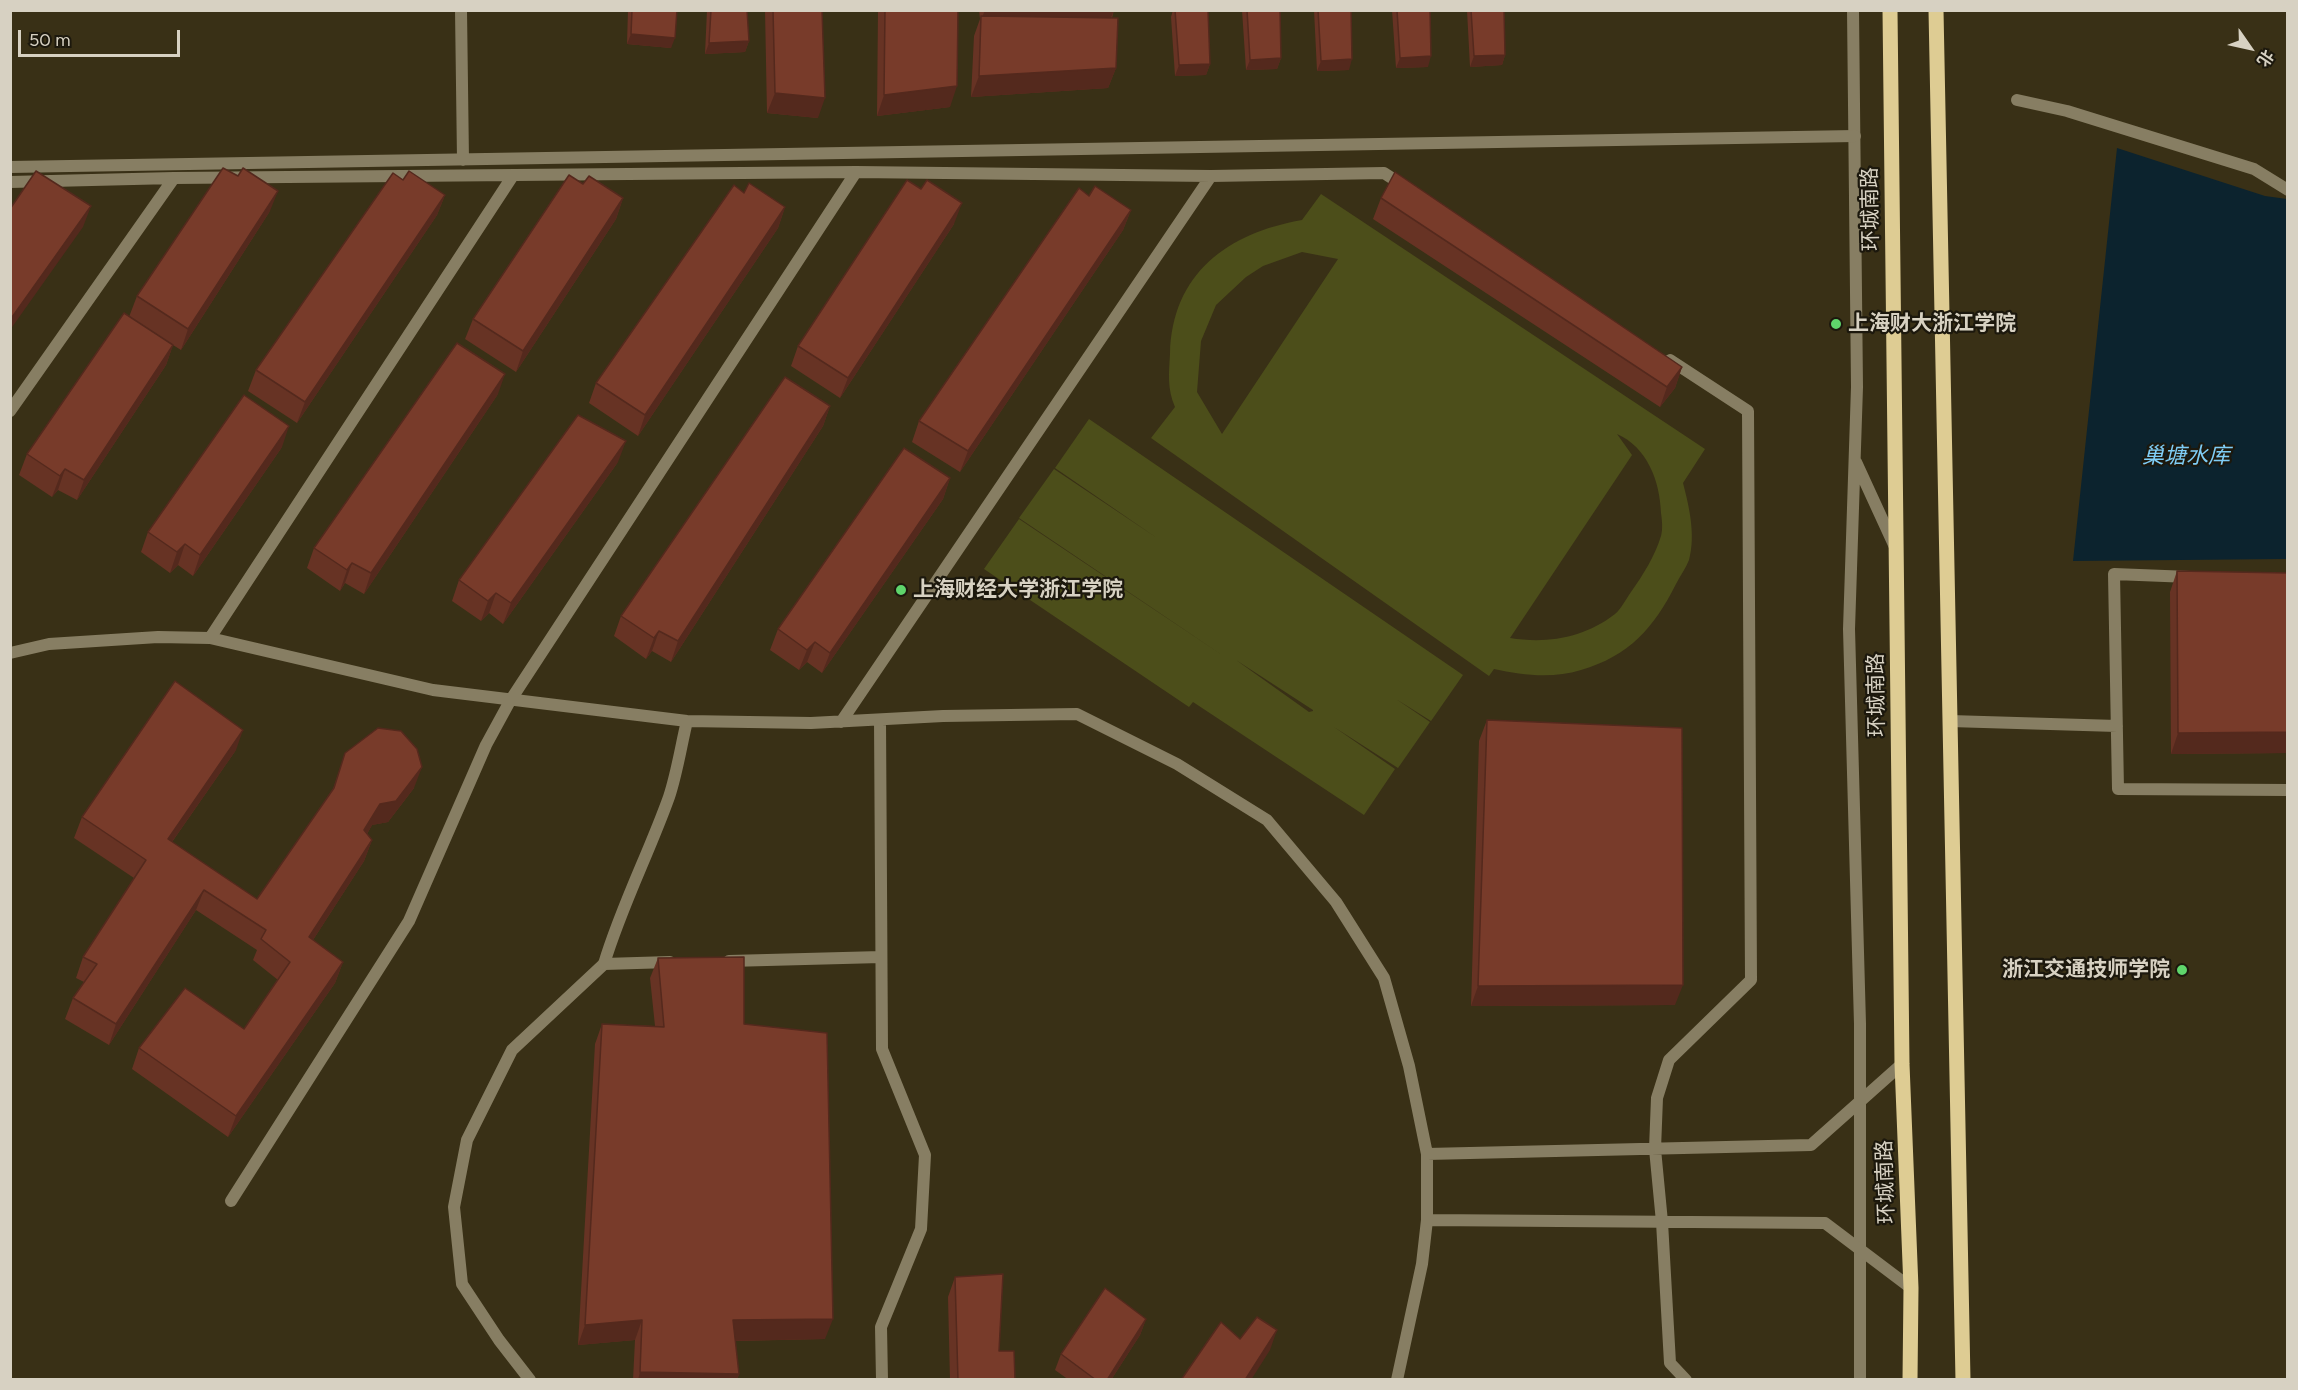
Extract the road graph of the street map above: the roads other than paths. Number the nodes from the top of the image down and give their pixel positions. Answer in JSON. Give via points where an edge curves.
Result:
{"nodes":[{"id":1,"x":461,"y":10,"type":"edge"},
{"id":2,"x":1853,"y":10,"type":"edge"},
{"id":3,"x":1890,"y":10,"type":"edge"},
{"id":4,"x":1936,"y":10,"type":"edge"},
{"id":5,"x":2017,"y":100,"type":"dead end"},
{"id":6,"x":1855,"y":136,"type":"junction"},
{"id":7,"x":463,"y":160,"type":"junction"},
{"id":8,"x":10,"y":167,"type":"edge"},
{"id":9,"x":856,"y":172,"type":"junction"},
{"id":10,"x":1211,"y":176,"type":"junction"},
{"id":11,"x":512,"y":177,"type":"junction"},
{"id":12,"x":174,"y":178,"type":"junction"},
{"id":13,"x":10,"y":182,"type":"edge"},
{"id":14,"x":2288,"y":190,"type":"edge"},
{"id":15,"x":1414,"y":192,"type":"edge"},
{"id":16,"x":1660,"y":353,"type":"edge"},
{"id":17,"x":10,"y":411,"type":"edge"},
{"id":18,"x":1855,"y":458,"type":"junction"},
{"id":19,"x":1896,"y":549,"type":"junction"},
{"id":20,"x":2206,"y":577,"type":"edge"},
{"id":21,"x":210,"y":638,"type":"junction"},
{"id":22,"x":10,"y":653,"type":"edge"},
{"id":23,"x":510,"y":701,"type":"junction"},
{"id":24,"x":880,"y":720,"type":"junction"},
{"id":25,"x":687,"y":721,"type":"junction"},
{"id":26,"x":841,"y":722,"type":"junction"},
{"id":27,"x":1950,"y":722,"type":"junction"},
{"id":28,"x":2117,"y":726,"type":"junction"},
{"id":29,"x":2288,"y":790,"type":"edge"},
{"id":30,"x":881,"y":957,"type":"junction"},
{"id":31,"x":719,"y":961,"type":"edge"},
{"id":32,"x":685,"y":962,"type":"edge"},
{"id":33,"x":604,"y":964,"type":"junction"},
{"id":34,"x":1902,"y":1064,"type":"junction"},
{"id":35,"x":1859,"y":1102,"type":"junction"},
{"id":36,"x":1655,"y":1149,"type":"junction"},
{"id":37,"x":1426,"y":1154,"type":"junction"},
{"id":38,"x":231,"y":1201,"type":"dead end"},
{"id":39,"x":1426,"y":1220,"type":"junction"},
{"id":40,"x":1662,"y":1222,"type":"junction"},
{"id":41,"x":1859,"y":1249,"type":"junction"},
{"id":42,"x":1911,"y":1288,"type":"junction"},
{"id":43,"x":530,"y":1380,"type":"edge"},
{"id":44,"x":882,"y":1380,"type":"edge"},
{"id":45,"x":1396,"y":1380,"type":"edge"},
{"id":46,"x":1686,"y":1380,"type":"edge"},
{"id":47,"x":1860,"y":1380,"type":"edge"},
{"id":48,"x":1910,"y":1380,"type":"edge"},
{"id":49,"x":1963,"y":1380,"type":"edge"}],
"edges":[{"from":1,"to":7,"type":"street"},
{"from":2,"to":6,"type":"street"},
{"from":3,"to":19,"type":"main road","name":"环城南路"},
{"from":4,"to":27,"type":"main road"},
{"from":5,"to":14,"type":"street","via":[[2067,111],[2254,169]]},
{"from":6,"to":7,"type":"street"},
{"from":6,"to":18,"type":"street"},
{"from":7,"to":8,"type":"street"},
{"from":9,"to":10,"type":"street"},
{"from":9,"to":11,"type":"street"},
{"from":9,"to":23,"type":"street"},
{"from":10,"to":15,"type":"street","via":[[1384,173]]},
{"from":10,"to":26,"type":"street"},
{"from":11,"to":12,"type":"street"},
{"from":11,"to":21,"type":"street"},
{"from":12,"to":13,"type":"street"},
{"from":12,"to":17,"type":"street"},
{"from":16,"to":36,"type":"street","via":[[1748,411],[1751,980],[1669,1060],[1657,1098]]},
{"from":18,"to":19,"type":"street"},
{"from":18,"to":35,"type":"street","via":[[1849,629]]},
{"from":19,"to":34,"type":"main road","name":"环城南路"},
{"from":20,"to":28,"type":"street","via":[[2114,574]]},
{"from":21,"to":22,"type":"street","via":[[49,644]]},
{"from":21,"to":23,"type":"street","via":[[433,690]]},
{"from":23,"to":25,"type":"street","via":[[581,706]]},
{"from":23,"to":38,"type":"street","via":[[486,745],[409,921]]},
{"from":24,"to":26,"type":"street"},
{"from":24,"to":30,"type":"street"},
{"from":24,"to":37,"type":"street","via":[[1077,714],[1177,764],[1267,820],[1335,903],[1384,978],[1409,1066]]},
{"from":25,"to":26,"type":"street"},
{"from":25,"to":33,"type":"street","via":[[670,794]]},
{"from":27,"to":28,"type":"street"},
{"from":27,"to":49,"type":"main road"},
{"from":28,"to":29,"type":"street","via":[[2118,789]]},
{"from":30,"to":31,"type":"street"},
{"from":30,"to":44,"type":"street","via":[[882,1049],[925,1155],[921,1229],[881,1326]]},
{"from":32,"to":33,"type":"street"},
{"from":33,"to":43,"type":"street","via":[[512,1050],[467,1140],[454,1207],[462,1284]]},
{"from":34,"to":35,"type":"street"},
{"from":34,"to":42,"type":"main road","name":"环城南路"},
{"from":35,"to":36,"type":"street","via":[[1811,1145]]},
{"from":35,"to":41,"type":"street"},
{"from":36,"to":37,"type":"street"},
{"from":36,"to":40,"type":"street"},
{"from":37,"to":39,"type":"street"},
{"from":39,"to":40,"type":"street"},
{"from":39,"to":45,"type":"street","via":[[1422,1264]]},
{"from":40,"to":41,"type":"street","via":[[1825,1223]]},
{"from":40,"to":46,"type":"street","via":[[1670,1363]]},
{"from":41,"to":42,"type":"street"},
{"from":41,"to":47,"type":"street"},
{"from":42,"to":48,"type":"main road","name":"环城南路"}]}
